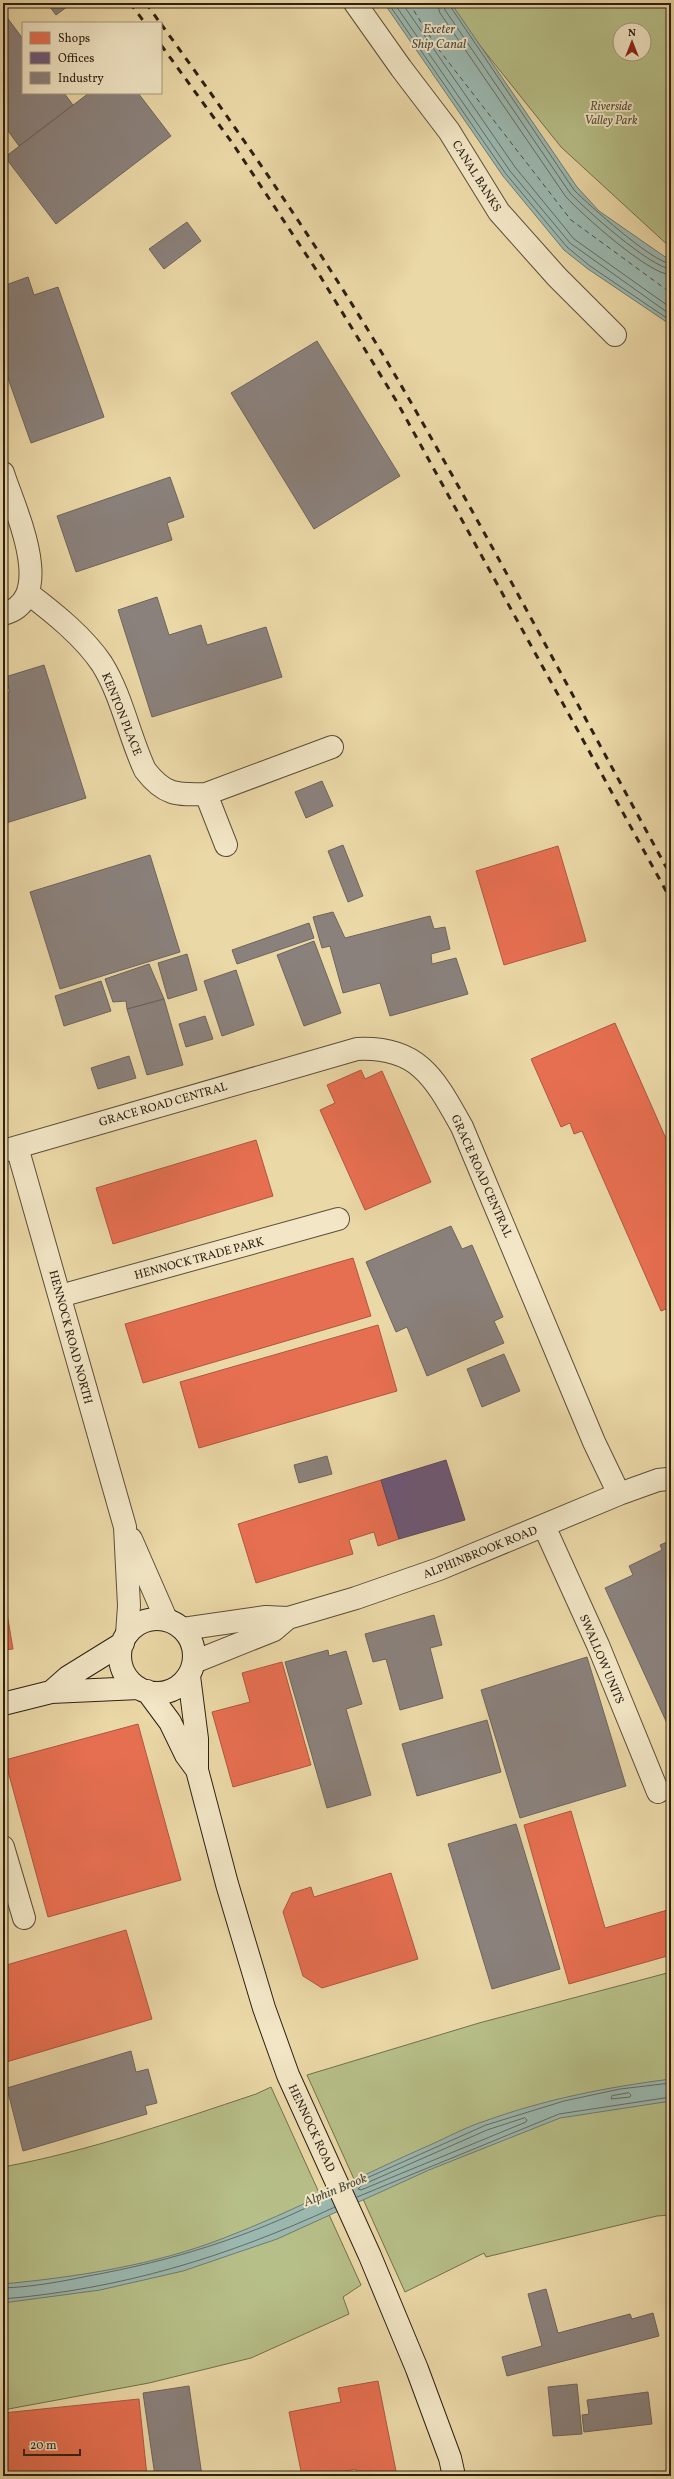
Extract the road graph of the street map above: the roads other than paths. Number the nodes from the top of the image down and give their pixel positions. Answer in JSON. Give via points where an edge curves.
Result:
{"nodes":[{"id":1,"x":355,"y":3,"type":"edge"},
{"id":2,"x":615,"y":335,"type":"dead end"},
{"id":3,"x":3,"y":473,"type":"edge"},
{"id":4,"x":29,"y":594,"type":"junction"},
{"id":5,"x":7,"y":613,"type":"edge"},
{"id":6,"x":332,"y":747,"type":"dead end"},
{"id":7,"x":206,"y":794,"type":"junction"},
{"id":8,"x":226,"y":845,"type":"dead end"},
{"id":9,"x":10,"y":1149,"type":"edge"},
{"id":10,"x":338,"y":1219,"type":"dead end"},
{"id":11,"x":60,"y":1296,"type":"junction"},
{"id":12,"x":670,"y":1478,"type":"edge"},
{"id":13,"x":619,"y":1494,"type":"junction"},
{"id":14,"x":544,"y":1526,"type":"junction"},
{"id":15,"x":125,"y":1527,"type":"junction"},
{"id":16,"x":288,"y":1618,"type":"junction"},
{"id":17,"x":174,"y":1624,"type":"junction"},
{"id":18,"x":125,"y":1638,"type":"junction"},
{"id":19,"x":191,"y":1669,"type":"junction"},
{"id":20,"x":143,"y":1690,"type":"junction"},
{"id":21,"x":51,"y":1692,"type":"junction"},
{"id":22,"x":3,"y":1704,"type":"edge"},
{"id":23,"x":197,"y":1770,"type":"junction"},
{"id":24,"x":658,"y":1792,"type":"dead end"},
{"id":25,"x":3,"y":1847,"type":"edge"},
{"id":26,"x":24,"y":1918,"type":"dead end"},
{"id":27,"x":454,"y":2476,"type":"edge"}],
"edges":[{"from":1,"to":2,"type":"street","name":"CANAL BANKS","via":[[449,131],[499,212],[557,277]]},
{"from":3,"to":4,"type":"street","via":[[28,551],[31,570]]},
{"from":4,"to":5,"type":"street"},
{"from":4,"to":7,"type":"street","name":"KENTON PLACE","via":[[47,607],[101,664],[117,696],[136,751],[153,780],[167,792]]},
{"from":6,"to":7,"type":"street","name":"KENTON PLACE"},
{"from":7,"to":8,"type":"street"},
{"from":9,"to":11,"type":"street","name":"HENNOCK ROAD NORTH"},
{"from":9,"to":13,"type":"street","name":"GRACE ROAD CENTRAL","via":[[357,1049],[377,1048],[422,1066],[444,1094],[462,1127],[594,1442]]},
{"from":10,"to":11,"type":"street","name":"HENNOCK TRADE PARK"},
{"from":11,"to":15,"type":"street","name":"HENNOCK ROAD NORTH"},
{"from":12,"to":13,"type":"street","name":"ALPHINBROOK ROAD"},
{"from":13,"to":14,"type":"street","name":"ALPHINBROOK ROAD"},
{"from":14,"to":16,"type":"street","name":"ALPHINBROOK ROAD","via":[[404,1581]]},
{"from":14,"to":24,"type":"street","name":"SWALLOW UNITS","via":[[598,1645]]},
{"from":15,"to":17,"type":"street","name":"HENNOCK ROAD NORTH"},
{"from":15,"to":18,"type":"street","name":"HENNOCK ROAD NORTH","via":[[130,1606]]},
{"from":16,"to":17,"type":"street","name":"ALPHINBROOK ROAD","via":[[266,1617]]},
{"from":16,"to":19,"type":"street","name":"ALPHINBROOK ROAD","via":[[274,1630]]},
{"from":17,"to":18,"type":"street","via":[[144,1621]]},
{"from":17,"to":19,"type":"street","via":[[193,1644]]},
{"from":18,"to":20,"type":"street","via":[[121,1663],[124,1673]]},
{"from":18,"to":21,"type":"street","via":[[68,1677]]},
{"from":19,"to":20,"type":"street","via":[[179,1686],[166,1692]]},
{"from":19,"to":23,"type":"street","name":"HENNOCK ROAD"},
{"from":20,"to":21,"type":"street"},
{"from":20,"to":23,"type":"street","name":"HENNOCK ROAD","via":[[170,1722],[186,1755]]},
{"from":21,"to":22,"type":"street"},
{"from":23,"to":27,"type":"street","name":"HENNOCK ROAD","via":[[227,1884],[264,2008],[288,2075],[370,2256],[417,2369],[450,2458]]},
{"from":25,"to":26,"type":"street"}]}
